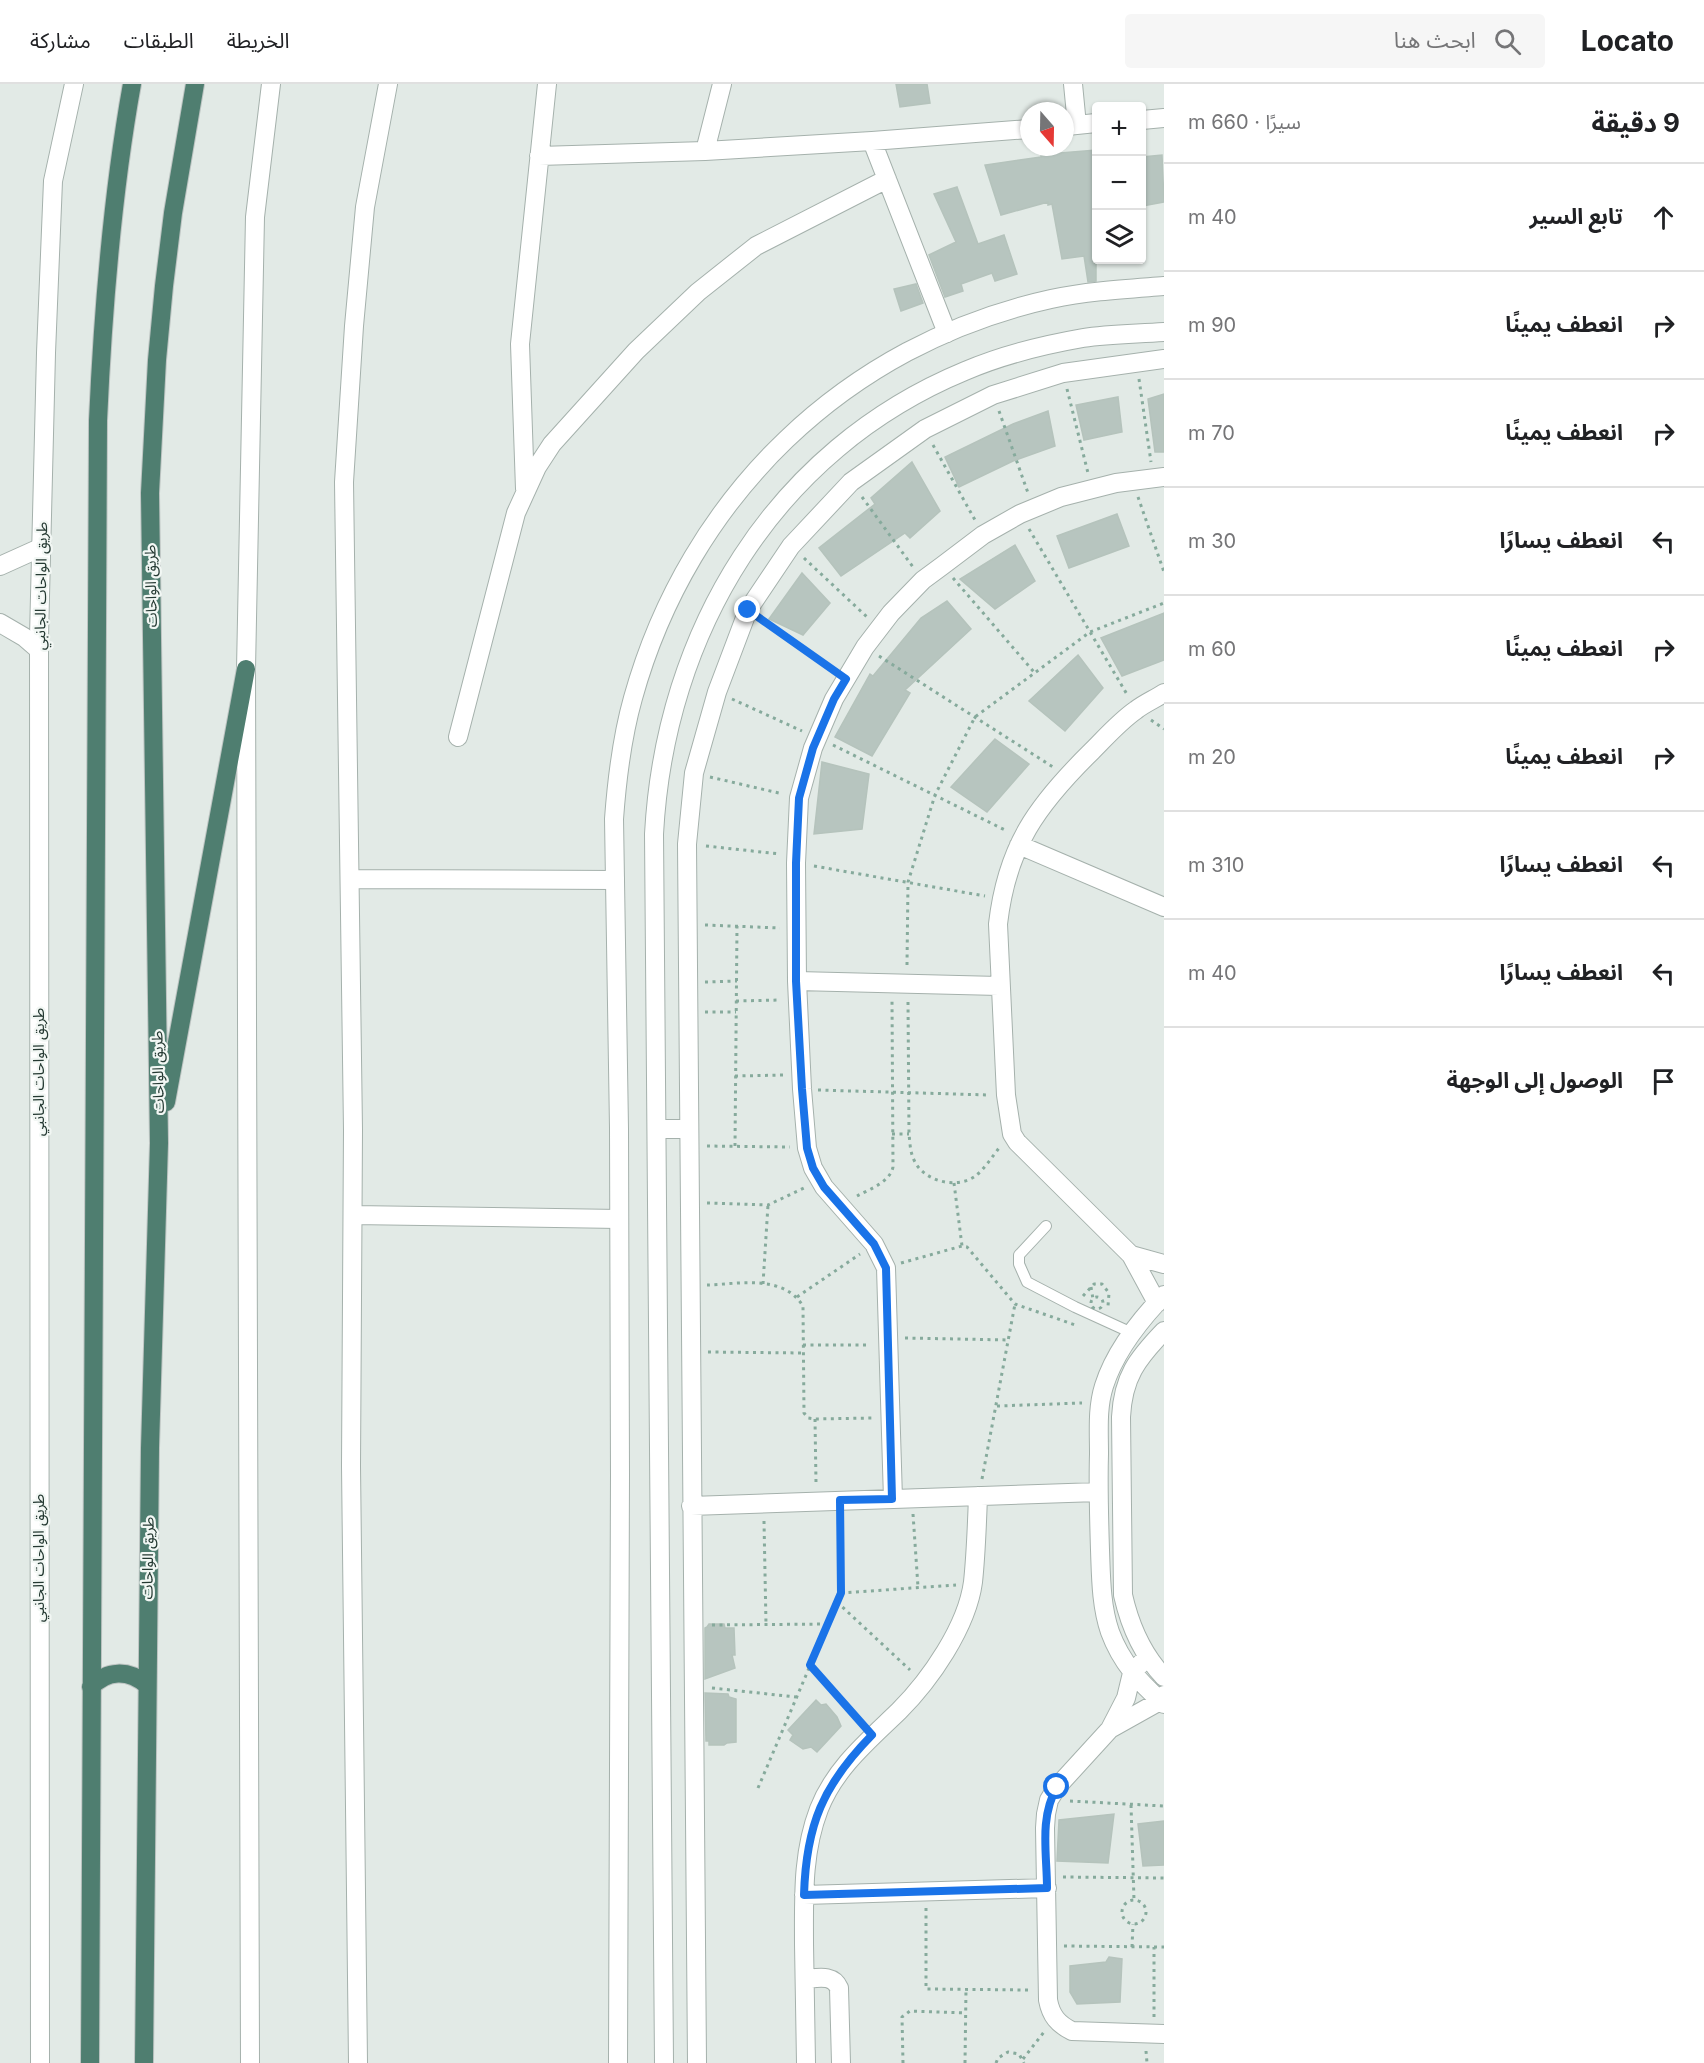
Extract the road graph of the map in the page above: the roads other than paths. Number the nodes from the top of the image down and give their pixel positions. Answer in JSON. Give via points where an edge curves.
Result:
{"nodes":[{"id":1,"x":74,"y":84,"type":"edge"},
{"id":2,"x":132,"y":84,"type":"edge"},
{"id":3,"x":195,"y":84,"type":"edge"},
{"id":4,"x":271,"y":84,"type":"edge"},
{"id":5,"x":388,"y":84,"type":"edge"},
{"id":6,"x":547,"y":84,"type":"edge"},
{"id":7,"x":722,"y":84,"type":"edge"},
{"id":8,"x":1073,"y":84,"type":"edge"},
{"id":9,"x":1072,"y":102,"type":"edge"},
{"id":10,"x":1164,"y":118,"type":"edge"},
{"id":11,"x":1146,"y":120,"type":"edge"},
{"id":12,"x":1092,"y":123,"type":"edge"},
{"id":13,"x":1074,"y":126,"type":"edge"},
{"id":14,"x":1020,"y":130,"type":"edge"},
{"id":15,"x":872,"y":141,"type":"junction"},
{"id":16,"x":705,"y":151,"type":"junction"},
{"id":17,"x":539,"y":156,"type":"junction"},
{"id":18,"x":887,"y":179,"type":"junction"},
{"id":19,"x":1164,"y":286,"type":"edge"},
{"id":20,"x":1164,"y":332,"type":"edge"},
{"id":21,"x":948,"y":333,"type":"junction"},
{"id":22,"x":1164,"y":359,"type":"edge"},
{"id":23,"x":1159,"y":478,"type":"edge"},
{"id":24,"x":525,"y":491,"type":"junction"},
{"id":25,"x":42,"y":547,"type":"junction"},
{"id":26,"x":0,"y":566,"type":"edge"},
{"id":27,"x":0,"y":623,"type":"edge"},
{"id":28,"x":39,"y":650,"type":"junction"},
{"id":29,"x":246,"y":669,"type":"junction"},
{"id":30,"x":1164,"y":693,"type":"edge"},
{"id":31,"x":458,"y":737,"type":"dead end"},
{"id":32,"x":1021,"y":841,"type":"junction"},
{"id":33,"x":350,"y":879,"type":"junction"},
{"id":34,"x":615,"y":880,"type":"junction"},
{"id":35,"x":1164,"y":907,"type":"edge"},
{"id":36,"x":796,"y":981,"type":"junction"},
{"id":37,"x":999,"y":986,"type":"junction"},
{"id":38,"x":657,"y":1129,"type":"junction"},
{"id":39,"x":689,"y":1137,"type":"junction"},
{"id":40,"x":159,"y":1143,"type":"junction"},
{"id":41,"x":353,"y":1215,"type":"junction"},
{"id":42,"x":619,"y":1219,"type":"junction"},
{"id":43,"x":1046,"y":1226,"type":"dead end"},
{"id":44,"x":1131,"y":1255,"type":"junction"},
{"id":45,"x":1164,"y":1264,"type":"edge"},
{"id":46,"x":1160,"y":1299,"type":"edge"},
{"id":47,"x":1164,"y":1331,"type":"edge"},
{"id":48,"x":1132,"y":1334,"type":"junction"},
{"id":49,"x":1098,"y":1492,"type":"junction"},
{"id":50,"x":978,"y":1496,"type":"junction"},
{"id":51,"x":892,"y":1499,"type":"junction"},
{"id":52,"x":691,"y":1506,"type":"junction"},
{"id":53,"x":1147,"y":1657,"type":"junction"},
{"id":54,"x":1132,"y":1673,"type":"junction"},
{"id":55,"x":1164,"y":1677,"type":"edge"},
{"id":56,"x":147,"y":1685,"type":"junction"},
{"id":57,"x":90,"y":1687,"type":"junction"},
{"id":58,"x":1163,"y":1700,"type":"edge"},
{"id":59,"x":1110,"y":1729,"type":"junction"},
{"id":60,"x":1047,"y":1882,"type":"junction"},
{"id":61,"x":804,"y":1895,"type":"junction"},
{"id":62,"x":805,"y":1979,"type":"junction"},
{"id":63,"x":1159,"y":2034,"type":"edge"},
{"id":64,"x":40,"y":2063,"type":"edge"},
{"id":65,"x":90,"y":2063,"type":"edge"},
{"id":66,"x":144,"y":2063,"type":"edge"},
{"id":67,"x":250,"y":2063,"type":"edge"},
{"id":68,"x":358,"y":2063,"type":"edge"},
{"id":69,"x":618,"y":2063,"type":"edge"},
{"id":70,"x":664,"y":2063,"type":"edge"},
{"id":71,"x":696,"y":2063,"type":"edge"},
{"id":72,"x":806,"y":2063,"type":"edge"},
{"id":73,"x":841,"y":2063,"type":"edge"}],
"edges":[{"from":1,"to":25,"type":"street","name":"طريق الواحات الجانبي","via":[[53,181]]},
{"from":2,"to":57,"type":"highway","via":[[107,264],[98,421]]},
{"from":3,"to":40,"type":"highway","name":"طريق الواحات","via":[[164,286],[150,493]]},
{"from":4,"to":29,"type":"street","via":[[255,216]]},
{"from":5,"to":33,"type":"street","via":[[366,207],[344,482]]},
{"from":6,"to":17,"type":"street"},
{"from":7,"to":16,"type":"street"},
{"from":8,"to":9,"type":"street"},
{"from":10,"to":11,"type":"street"},
{"from":12,"to":13,"type":"street"},
{"from":14,"to":15,"type":"street"},
{"from":15,"to":16,"type":"street"},
{"from":15,"to":18,"type":"street"},
{"from":16,"to":17,"type":"street"},
{"from":17,"to":24,"type":"street","via":[[520,344]]},
{"from":18,"to":21,"type":"street"},
{"from":18,"to":24,"type":"street","via":[[756,246],[698,292],[636,351],[552,444]]},
{"from":19,"to":21,"type":"street","via":[[1051,299]]},
{"from":20,"to":38,"type":"street","via":[[1084,338],[1044,346],[966,370],[903,402],[872,421],[818,466],[770,518],[729,576],[684,672],[658,779],[654,834]]},
{"from":21,"to":34,"type":"street","via":[[870,374],[809,419],[754,471],[690,560],[657,626],[632,699],[617,778]]},
{"from":22,"to":39,"type":"street","via":[[1063,373],[993,395],[924,429],[851,482],[791,546],[748,610],[717,692],[694,774],[687,844]]},
{"from":23,"to":36,"type":"street","via":[[1061,497],[983,535],[923,580],[865,647],[834,699],[799,798]]},
{"from":24,"to":31,"type":"street"},
{"from":25,"to":26,"type":"street"},
{"from":25,"to":28,"type":"street","name":"طريق الواحات الجانبي"},
{"from":27,"to":28,"type":"street"},
{"from":28,"to":64,"type":"street","name":"طريق الواحات الجانبي"},
{"from":29,"to":40,"type":"highway"},
{"from":29,"to":67,"type":"street"},
{"from":30,"to":32,"type":"street","via":[[1136,710],[1067,776],[1037,812]]},
{"from":32,"to":35,"type":"street"},
{"from":32,"to":37,"type":"street","via":[[1001,898]]},
{"from":33,"to":34,"type":"street"},
{"from":33,"to":41,"type":"street"},
{"from":34,"to":42,"type":"street"},
{"from":36,"to":37,"type":"street"},
{"from":36,"to":51,"type":"street","via":[[801,1082],[807,1148],[813,1168],[874,1244],[886,1268]]},
{"from":37,"to":44,"type":"street","via":[[1012,1134]]},
{"from":38,"to":39,"type":"street"},
{"from":38,"to":70,"type":"street"},
{"from":39,"to":52,"type":"street"},
{"from":40,"to":56,"type":"highway","name":"طريق الواحات"},
{"from":41,"to":42,"type":"street"},
{"from":41,"to":68,"type":"street","via":[[351,1466]]},
{"from":42,"to":69,"type":"street"},
{"from":43,"to":48,"type":"lane","via":[[1019,1255],[1021,1274],[1027,1282]]},
{"from":44,"to":45,"type":"street"},
{"from":44,"to":46,"type":"street"},
{"from":46,"to":48,"type":"street"},
{"from":47,"to":53,"type":"street","via":[[1136,1362],[1122,1398],[1121,1417],[1123,1595],[1136,1638]]},
{"from":48,"to":49,"type":"street","via":[[1109,1371],[1099,1403]]},
{"from":49,"to":50,"type":"street"},
{"from":49,"to":54,"type":"street","via":[[1104,1607],[1114,1641]]},
{"from":50,"to":51,"type":"street"},
{"from":50,"to":61,"type":"street","via":[[973,1584],[965,1614],[924,1683],[851,1756],[833,1781],[810,1836]]},
{"from":51,"to":52,"type":"street"},
{"from":52,"to":71,"type":"street"},
{"from":53,"to":54,"type":"street"},
{"from":53,"to":55,"type":"street"},
{"from":54,"to":58,"type":"street"},
{"from":54,"to":59,"type":"street","via":[[1126,1698]]},
{"from":56,"to":57,"type":"highway","via":[[123,1673],[105,1676]]},
{"from":56,"to":66,"type":"highway","name":"طريق الواحات"},
{"from":57,"to":65,"type":"highway"},
{"from":58,"to":59,"type":"street"},
{"from":59,"to":60,"type":"street","via":[[1049,1800]]},
{"from":60,"to":61,"type":"street"},
{"from":60,"to":63,"type":"street","via":[[1048,2000],[1055,2019],[1072,2031]]},
{"from":61,"to":62,"type":"street"},
{"from":62,"to":72,"type":"street"},
{"from":62,"to":73,"type":"street","via":[[832,1978],[837,1982]]}]}
